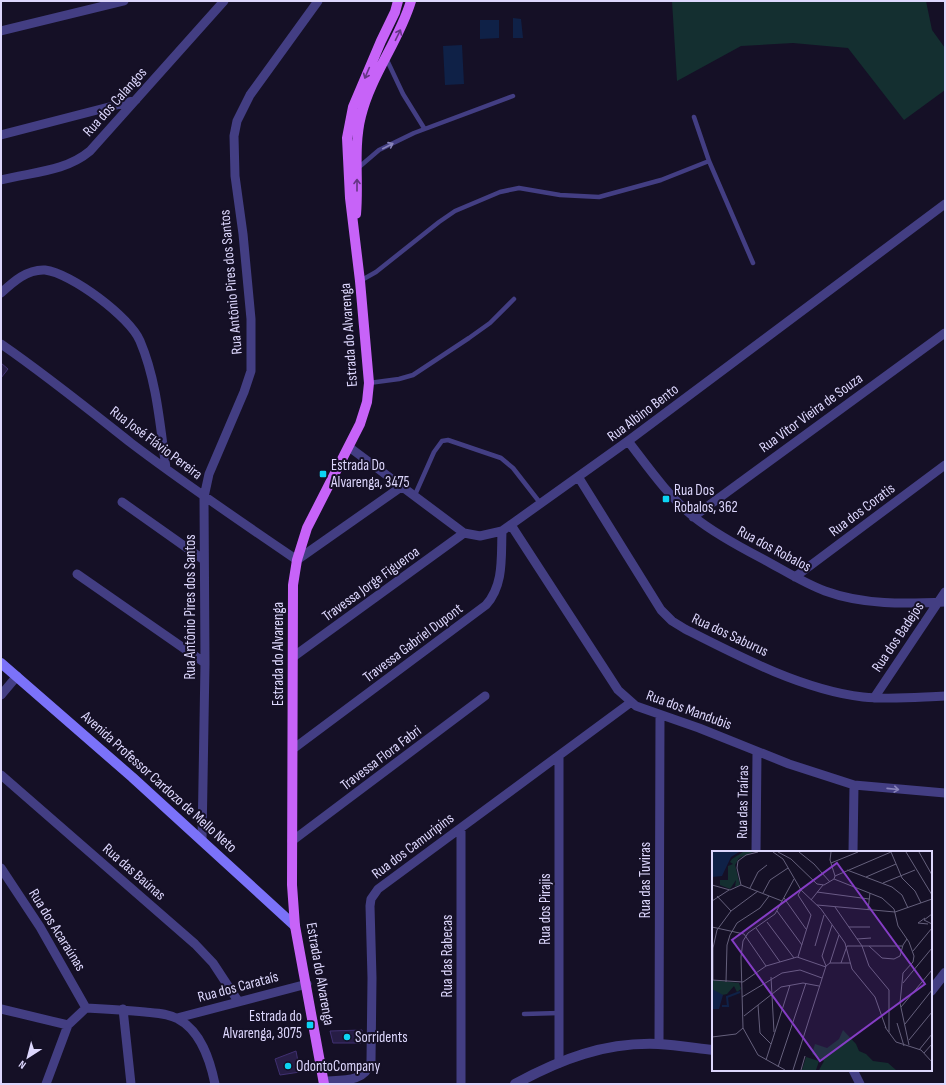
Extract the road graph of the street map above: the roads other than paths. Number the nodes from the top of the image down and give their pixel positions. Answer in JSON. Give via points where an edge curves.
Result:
{"nodes":[{"id":1,"x":124,"y":1,"type":"edge"},
{"id":2,"x":224,"y":1,"type":"edge"},
{"id":3,"x":318,"y":1,"type":"edge"},
{"id":4,"x":398,"y":1,"type":"edge"},
{"id":5,"x":411,"y":1,"type":"edge"},
{"id":6,"x":1,"y":31,"type":"edge"},
{"id":7,"x":386,"y":58,"type":"junction"},
{"id":8,"x":513,"y":96,"type":"dead end"},
{"id":9,"x":136,"y":100,"type":"junction"},
{"id":10,"x":694,"y":117,"type":"dead end"},
{"id":11,"x":424,"y":128,"type":"junction"},
{"id":12,"x":1,"y":135,"type":"edge"},
{"id":13,"x":710,"y":161,"type":"junction"},
{"id":14,"x":357,"y":169,"type":"junction"},
{"id":15,"x":1,"y":180,"type":"edge"},
{"id":16,"x":945,"y":204,"type":"edge"},
{"id":17,"x":354,"y":238,"type":"junction"},
{"id":18,"x":753,"y":263,"type":"dead end"},
{"id":19,"x":360,"y":281,"type":"junction"},
{"id":20,"x":1,"y":293,"type":"edge"},
{"id":21,"x":514,"y":300,"type":"dead end"},
{"id":22,"x":945,"y":332,"type":"edge"},
{"id":23,"x":1,"y":344,"type":"edge"},
{"id":24,"x":369,"y":383,"type":"junction"},
{"id":25,"x":628,"y":442,"type":"junction"},
{"id":26,"x":349,"y":447,"type":"junction"},
{"id":27,"x":945,"y":466,"type":"edge"},
{"id":28,"x":166,"y":468,"type":"junction"},
{"id":29,"x":579,"y":478,"type":"junction"},
{"id":30,"x":401,"y":487,"type":"junction"},
{"id":31,"x":204,"y":497,"type":"junction"},
{"id":32,"x":414,"y":497,"type":"junction"},
{"id":33,"x":122,"y":502,"type":"dead end"},
{"id":34,"x":541,"y":505,"type":"junction"},
{"id":35,"x":693,"y":517,"type":"junction"},
{"id":36,"x":511,"y":525,"type":"junction"},
{"id":37,"x":502,"y":531,"type":"junction"},
{"id":38,"x":464,"y":533,"type":"junction"},
{"id":39,"x":204,"y":560,"type":"junction"},
{"id":40,"x":297,"y":560,"type":"junction"},
{"id":41,"x":77,"y":574,"type":"dead end"},
{"id":42,"x":795,"y":577,"type":"junction"},
{"id":43,"x":945,"y":592,"type":"edge"},
{"id":44,"x":941,"y":602,"type":"edge"},
{"id":45,"x":293,"y":657,"type":"junction"},
{"id":46,"x":1,"y":663,"type":"edge"},
{"id":47,"x":205,"y":663,"type":"junction"},
{"id":48,"x":17,"y":676,"type":"junction"},
{"id":49,"x":1,"y":695,"type":"edge"},
{"id":50,"x":485,"y":696,"type":"dead end"},
{"id":51,"x":945,"y":696,"type":"edge"},
{"id":52,"x":874,"y":698,"type":"junction"},
{"id":53,"x":630,"y":703,"type":"junction"},
{"id":54,"x":660,"y":716,"type":"junction"},
{"id":55,"x":293,"y":749,"type":"junction"},
{"id":56,"x":757,"y":752,"type":"junction"},
{"id":57,"x":559,"y":756,"type":"junction"},
{"id":58,"x":1,"y":775,"type":"edge"},
{"id":59,"x":854,"y":785,"type":"junction"},
{"id":60,"x":945,"y":793,"type":"edge"},
{"id":61,"x":461,"y":828,"type":"junction"},
{"id":62,"x":202,"y":841,"type":"junction"},
{"id":63,"x":292,"y":841,"type":"junction"},
{"id":64,"x":756,"y":851,"type":"edge"},
{"id":65,"x":853,"y":851,"type":"edge"},
{"id":66,"x":1,"y":868,"type":"edge"},
{"id":67,"x":295,"y":926,"type":"junction"},
{"id":68,"x":945,"y":973,"type":"edge"},
{"id":69,"x":307,"y":984,"type":"junction"},
{"id":70,"x":932,"y":990,"type":"edge"},
{"id":71,"x":238,"y":1002,"type":"junction"},
{"id":72,"x":86,"y":1008,"type":"junction"},
{"id":73,"x":1,"y":1010,"type":"edge"},
{"id":74,"x":123,"y":1010,"type":"junction"},
{"id":75,"x":559,"y":1013,"type":"junction"},
{"id":76,"x":524,"y":1014,"type":"dead end"},
{"id":77,"x":177,"y":1018,"type":"junction"},
{"id":78,"x":68,"y":1025,"type":"junction"},
{"id":79,"x":659,"y":1044,"type":"junction"},
{"id":80,"x":712,"y":1050,"type":"edge"},
{"id":81,"x":558,"y":1063,"type":"junction"},
{"id":82,"x":854,"y":1071,"type":"edge"},
{"id":83,"x":324,"y":1083,"type":"edge"},
{"id":84,"x":46,"y":1084,"type":"edge"},
{"id":85,"x":131,"y":1084,"type":"edge"},
{"id":86,"x":215,"y":1084,"type":"edge"},
{"id":87,"x":461,"y":1084,"type":"edge"},
{"id":88,"x":515,"y":1084,"type":"edge"},
{"id":89,"x":860,"y":1084,"type":"edge"}],
"edges":[{"from":1,"to":6,"type":"street"},
{"from":2,"to":9,"type":"street","name":"Rua dos Calangos"},
{"from":3,"to":31,"type":"street","name":"Rua Antônio Pires dos Santos","via":[[250,95],[237,121],[234,136],[235,176],[251,319],[251,371],[209,474]]},
{"from":4,"to":17,"type":"main road","name":"Estrada do Alvarenga","one_way":true,"via":[[349,121],[348,163]]},
{"from":7,"to":5,"type":"main road","name":"Estrada do Alvarenga","one_way":true},
{"from":7,"to":11,"type":"lane","via":[[403,94]]},
{"from":7,"to":14,"type":"main road","name":"Estrada do Alvarenga","via":[[360,117]]},
{"from":8,"to":11,"type":"lane"},
{"from":9,"to":12,"type":"street"},
{"from":9,"to":15,"type":"street","name":"Rua dos Calangos","via":[[90,152],[73,164]]},
{"from":10,"to":13,"type":"lane"},
{"from":14,"to":11,"type":"lane","one_way":true,"via":[[379,150]]},
{"from":13,"to":18,"type":"lane"},
{"from":13,"to":19,"type":"lane","via":[[661,180],[599,197],[560,195],[519,188],[500,192],[456,211],[376,272]]},
{"from":17,"to":14,"type":"main road","name":"Estrada do Alvarenga","one_way":true},
{"from":16,"to":25,"type":"street","name":"Rua Albino Bento"},
{"from":17,"to":19,"type":"main road","name":"Estrada do Alvarenga"},
{"from":19,"to":24,"type":"main road","name":"Estrada do Alvarenga"},
{"from":20,"to":28,"type":"street","via":[[22,276],[44,270],[74,281],[123,316],[140,339],[146,357],[156,396]]},
{"from":21,"to":24,"type":"lane","via":[[469,338],[413,375]]},
{"from":22,"to":35,"type":"street","name":"Rua Vitor Vieira de Souza"},
{"from":23,"to":28,"type":"street","name":"Rua José Flávio Pereira"},
{"from":24,"to":26,"type":"main road","name":"Estrada do Alvarenga","via":[[367,402]]},
{"from":25,"to":29,"type":"street","name":"Rua Albino Bento"},
{"from":25,"to":35,"type":"street","name":"Rua dos Robalos"},
{"from":26,"to":30,"type":"street","name":"Rua Albino Bento"},
{"from":26,"to":40,"type":"main road","name":"Estrada do Alvarenga","via":[[317,506]]},
{"from":27,"to":42,"type":"street","name":"Rua dos Coratis"},
{"from":28,"to":31,"type":"street","name":"Rua José Flávio Pereira"},
{"from":29,"to":34,"type":"street","name":"Rua Albino Bento"},
{"from":29,"to":52,"type":"street","name":"Rua dos Saburus","via":[[661,610],[672,622],[790,678],[828,690]]},
{"from":30,"to":32,"type":"street","name":"Rua Albino Bento"},
{"from":30,"to":40,"type":"street"},
{"from":31,"to":39,"type":"street","name":"Rua Antônio Pires dos Santos"},
{"from":31,"to":40,"type":"street","name":"Rua José Flávio Pereira"},
{"from":32,"to":34,"type":"lane","via":[[434,452],[442,441],[448,440],[501,458],[513,468]]},
{"from":32,"to":38,"type":"street","name":"Rua Albino Bento"},
{"from":33,"to":39,"type":"street"},
{"from":34,"to":36,"type":"street","name":"Rua Albino Bento"},
{"from":35,"to":42,"type":"street","name":"Rua dos Robalos"},
{"from":36,"to":37,"type":"street","name":"Rua Albino Bento"},
{"from":36,"to":53,"type":"street","name":"Rua dos Mandubis","via":[[618,690]]},
{"from":37,"to":38,"type":"street","name":"Rua Albino Bento","via":[[480,536]]},
{"from":37,"to":55,"type":"street","name":"Travessa Gabriel Dupont","via":[[500,579],[495,593],[486,605]]},
{"from":38,"to":45,"type":"street","name":"Travessa Jorge Figueroa"},
{"from":39,"to":47,"type":"street","name":"Rua Antônio Pires dos Santos"},
{"from":40,"to":45,"type":"main road","name":"Estrada do Alvarenga","via":[[293,585]]},
{"from":41,"to":47,"type":"street"},
{"from":42,"to":44,"type":"street","name":"Rua dos Robalos","via":[[826,591],[880,603]]},
{"from":43,"to":44,"type":"street","name":"Rua dos Badejos"},
{"from":44,"to":52,"type":"street","name":"Rua dos Badejos"},
{"from":45,"to":55,"type":"main road","name":"Estrada do Alvarenga"},
{"from":46,"to":48,"type":"main road","name":"Avenida Professor Cardozo de Mello Neto"},
{"from":47,"to":62,"type":"street","name":"Rua Antônio Pires dos Santos"},
{"from":48,"to":49,"type":"street"},
{"from":48,"to":62,"type":"main road","name":"Avenida Professor Cardozo de Mello Neto"},
{"from":50,"to":63,"type":"street","name":"Travessa Flora Fabri"},
{"from":51,"to":52,"type":"street","name":"Rua dos Saburus"},
{"from":53,"to":54,"type":"street","name":"Rua dos Mandubis"},
{"from":53,"to":57,"type":"street","name":"Rua dos Camuripins"},
{"from":54,"to":56,"type":"street","name":"Rua dos Mandubis","via":[[699,728]]},
{"from":54,"to":79,"type":"street","name":"Rua das Tuviras"},
{"from":55,"to":63,"type":"main road","name":"Estrada do Alvarenga"},
{"from":56,"to":59,"type":"street","name":"Rua dos Mandubis"},
{"from":56,"to":64,"type":"street","name":"Rua das Traíras"},
{"from":57,"to":61,"type":"street","name":"Rua dos Camuripins"},
{"from":57,"to":75,"type":"street","name":"Rua dos Pirajis"},
{"from":58,"to":71,"type":"street","name":"Rua das Baúnas","via":[[195,944],[213,963]]},
{"from":59,"to":60,"type":"street","name":"Rua dos Mandubis","one_way":true},
{"from":59,"to":65,"type":"street"},
{"from":61,"to":83,"type":"street","name":"Rua dos Camuripins","via":[[378,889],[371,899],[371,1061],[369,1068],[356,1079]]},
{"from":61,"to":87,"type":"street","name":"Rua das Rabecas"},
{"from":62,"to":67,"type":"main road","name":"Avenida Professor Cardozo de Mello Neto"},
{"from":63,"to":67,"type":"main road","name":"Estrada do Alvarenga"},
{"from":66,"to":72,"type":"street","name":"Rua dos Acaraúnas","via":[[40,927]]},
{"from":67,"to":69,"type":"main road","name":"Estrada do Alvarenga"},
{"from":68,"to":70,"type":"street"},
{"from":69,"to":71,"type":"street","name":"Rua dos Carataís"},
{"from":69,"to":83,"type":"main road","name":"Estrada do Alvarenga"},
{"from":71,"to":77,"type":"street","name":"Rua dos Carataís"},
{"from":72,"to":74,"type":"street"},
{"from":72,"to":78,"type":"street"},
{"from":73,"to":78,"type":"street"},
{"from":74,"to":77,"type":"street"},
{"from":74,"to":85,"type":"street"},
{"from":75,"to":76,"type":"lane"},
{"from":75,"to":81,"type":"street","name":"Rua dos Pirajis"},
{"from":77,"to":86,"type":"street","via":[[195,1034],[204,1049]]},
{"from":78,"to":84,"type":"street"},
{"from":79,"to":80,"type":"street"},
{"from":79,"to":81,"type":"street","via":[[629,1044],[584,1052]]},
{"from":81,"to":88,"type":"street"},
{"from":82,"to":89,"type":"street"}]}
